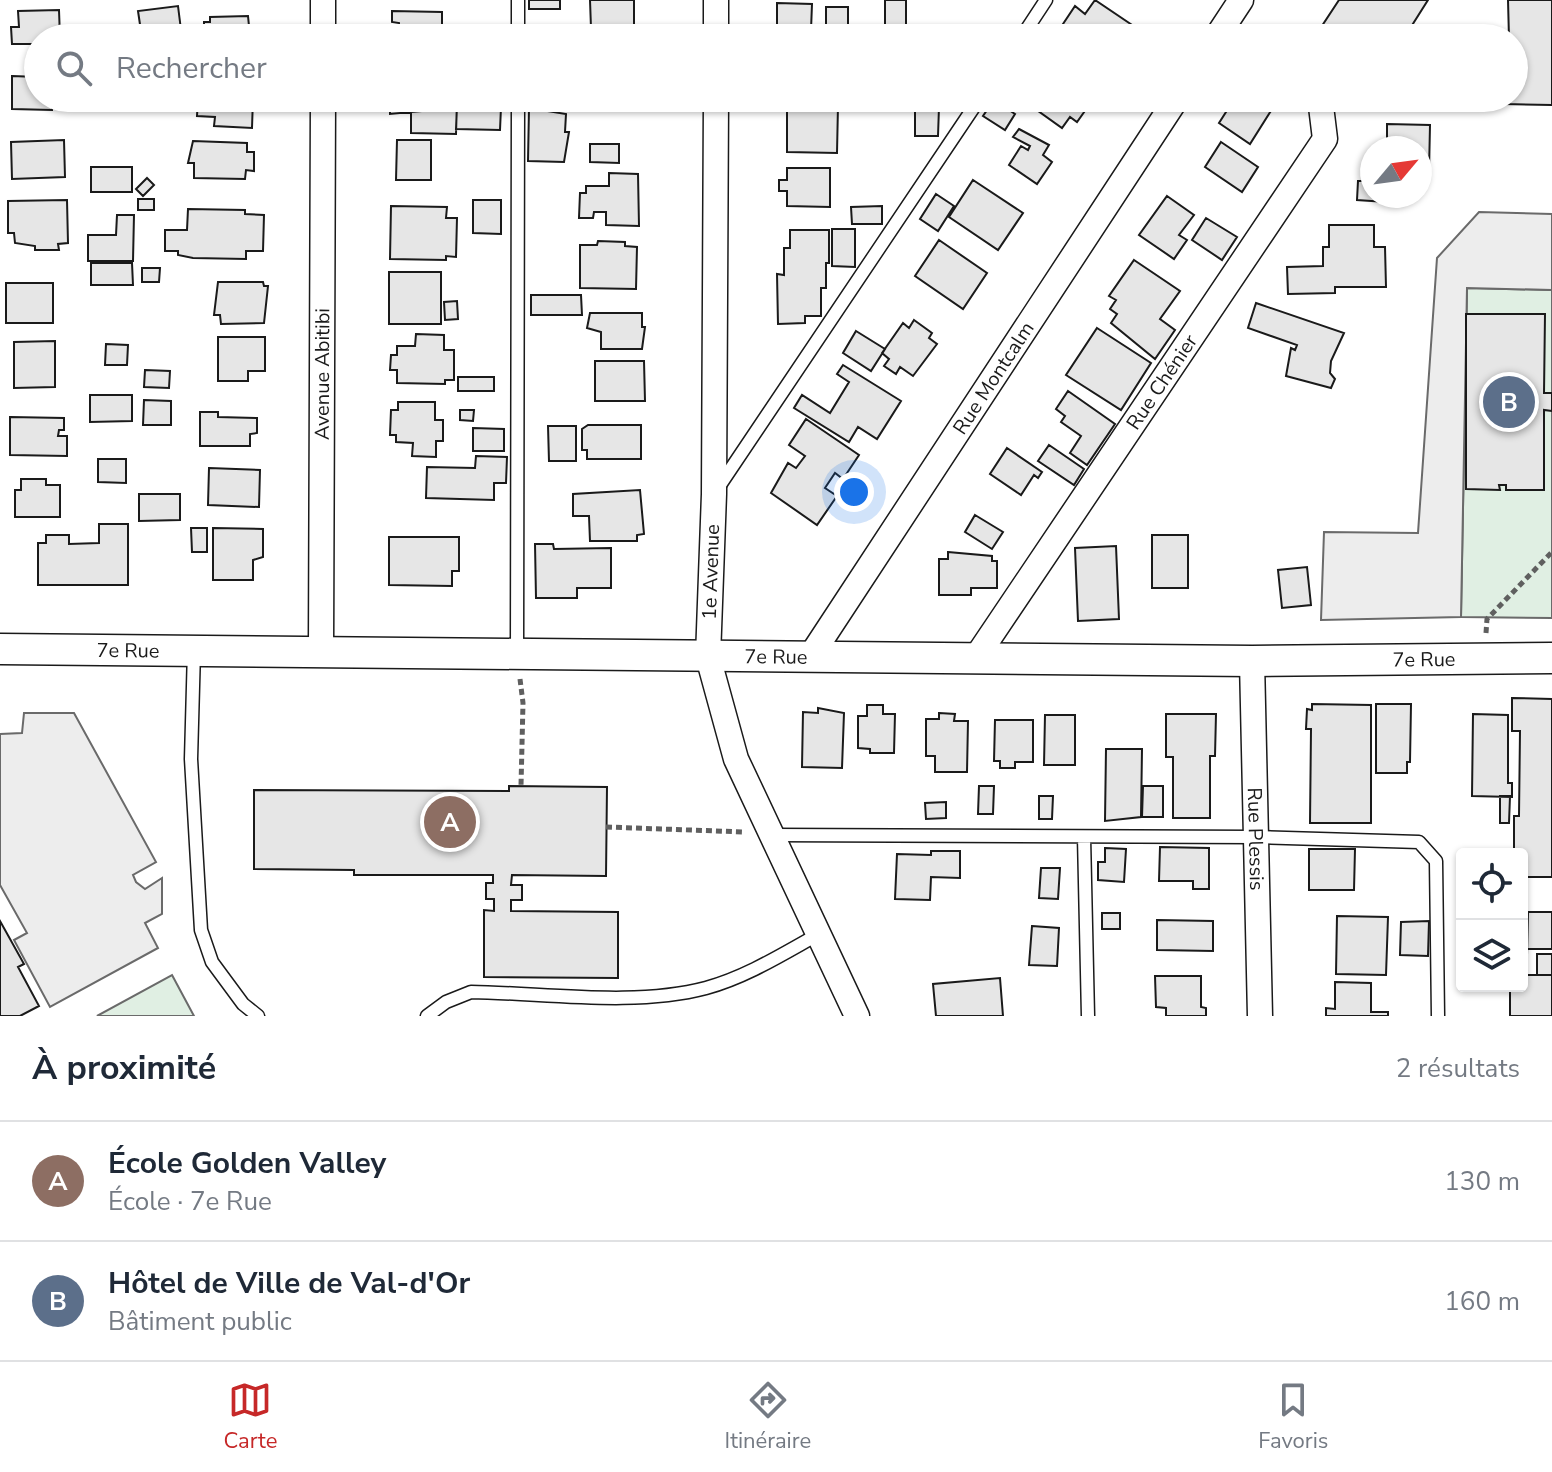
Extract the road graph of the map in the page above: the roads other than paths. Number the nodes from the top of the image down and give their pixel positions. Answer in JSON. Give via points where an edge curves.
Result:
{"nodes":[{"id":1,"x":323,"y":0,"type":"edge"},
{"id":2,"x":518,"y":0,"type":"edge"},
{"id":3,"x":716,"y":0,"type":"edge"},
{"id":4,"x":1046,"y":0,"type":"edge"},
{"id":5,"x":1241,"y":0,"type":"edge"},
{"id":6,"x":323,"y":24,"type":"edge"},
{"id":7,"x":518,"y":24,"type":"edge"},
{"id":8,"x":716,"y":24,"type":"edge"},
{"id":9,"x":1030,"y":24,"type":"edge"},
{"id":10,"x":1232,"y":24,"type":"edge"},
{"id":11,"x":323,"y":112,"type":"edge"},
{"id":12,"x":518,"y":112,"type":"edge"},
{"id":13,"x":716,"y":112,"type":"edge"},
{"id":14,"x":971,"y":112,"type":"edge"},
{"id":15,"x":1168,"y":112,"type":"edge"},
{"id":16,"x":1322,"y":112,"type":"edge"},
{"id":17,"x":714,"y":494,"type":"junction"},
{"id":18,"x":0,"y":649,"type":"edge"},
{"id":19,"x":194,"y":650,"type":"junction"},
{"id":20,"x":321,"y":652,"type":"junction"},
{"id":21,"x":517,"y":655,"type":"junction"},
{"id":22,"x":708,"y":657,"type":"junction"},
{"id":23,"x":810,"y":657,"type":"junction"},
{"id":24,"x":1552,"y":658,"type":"edge"},
{"id":25,"x":975,"y":659,"type":"junction"},
{"id":26,"x":1252,"y":661,"type":"junction"},
{"id":27,"x":771,"y":835,"type":"junction"},
{"id":28,"x":1084,"y":837,"type":"junction"},
{"id":29,"x":1256,"y":837,"type":"junction"},
{"id":30,"x":817,"y":935,"type":"junction"},
{"id":31,"x":258,"y":1016,"type":"edge"},
{"id":32,"x":427,"y":1016,"type":"edge"},
{"id":33,"x":857,"y":1016,"type":"edge"},
{"id":34,"x":1088,"y":1016,"type":"edge"},
{"id":35,"x":1260,"y":1016,"type":"edge"},
{"id":36,"x":1438,"y":1016,"type":"edge"}],
"edges":[{"from":1,"to":6,"type":"street"},
{"from":2,"to":7,"type":"lane"},
{"from":3,"to":8,"type":"street"},
{"from":4,"to":9,"type":"lane"},
{"from":5,"to":10,"type":"street"},
{"from":11,"to":20,"type":"street","name":"Avenue Abitibi"},
{"from":12,"to":21,"type":"lane"},
{"from":13,"to":17,"type":"street","name":"1e Avenue"},
{"from":14,"to":17,"type":"lane"},
{"from":15,"to":23,"type":"street","name":"Rue Montcalm"},
{"from":16,"to":25,"type":"street","name":"Rue Chénier","via":[[1325,139]]},
{"from":17,"to":22,"type":"street","name":"1e Avenue"},
{"from":18,"to":19,"type":"street","name":"7e Rue"},
{"from":19,"to":20,"type":"street","name":"7e Rue"},
{"from":19,"to":31,"type":"lane","via":[[191,759],[201,930],[212,962]]},
{"from":20,"to":21,"type":"street","name":"7e Rue"},
{"from":21,"to":22,"type":"street","name":"7e Rue"},
{"from":22,"to":23,"type":"street","name":"7e Rue"},
{"from":22,"to":27,"type":"street","name":"1e Avenue","via":[[724,726]]},
{"from":23,"to":25,"type":"street","name":"7e Rue"},
{"from":24,"to":26,"type":"street","name":"7e Rue"},
{"from":25,"to":26,"type":"street","name":"7e Rue"},
{"from":26,"to":29,"type":"street","name":"Rue Plessis"},
{"from":27,"to":28,"type":"lane"},
{"from":27,"to":30,"type":"street","name":"1e Avenue"},
{"from":28,"to":29,"type":"lane"},
{"from":28,"to":34,"type":"lane"},
{"from":29,"to":35,"type":"street","name":"Rue Plessis"},
{"from":29,"to":36,"type":"lane","via":[[1419,842],[1436,861]]},
{"from":30,"to":32,"type":"lane","via":[[749,973],[704,988],[647,998],[471,992]]},
{"from":30,"to":33,"type":"street","name":"1e Avenue"}]}
